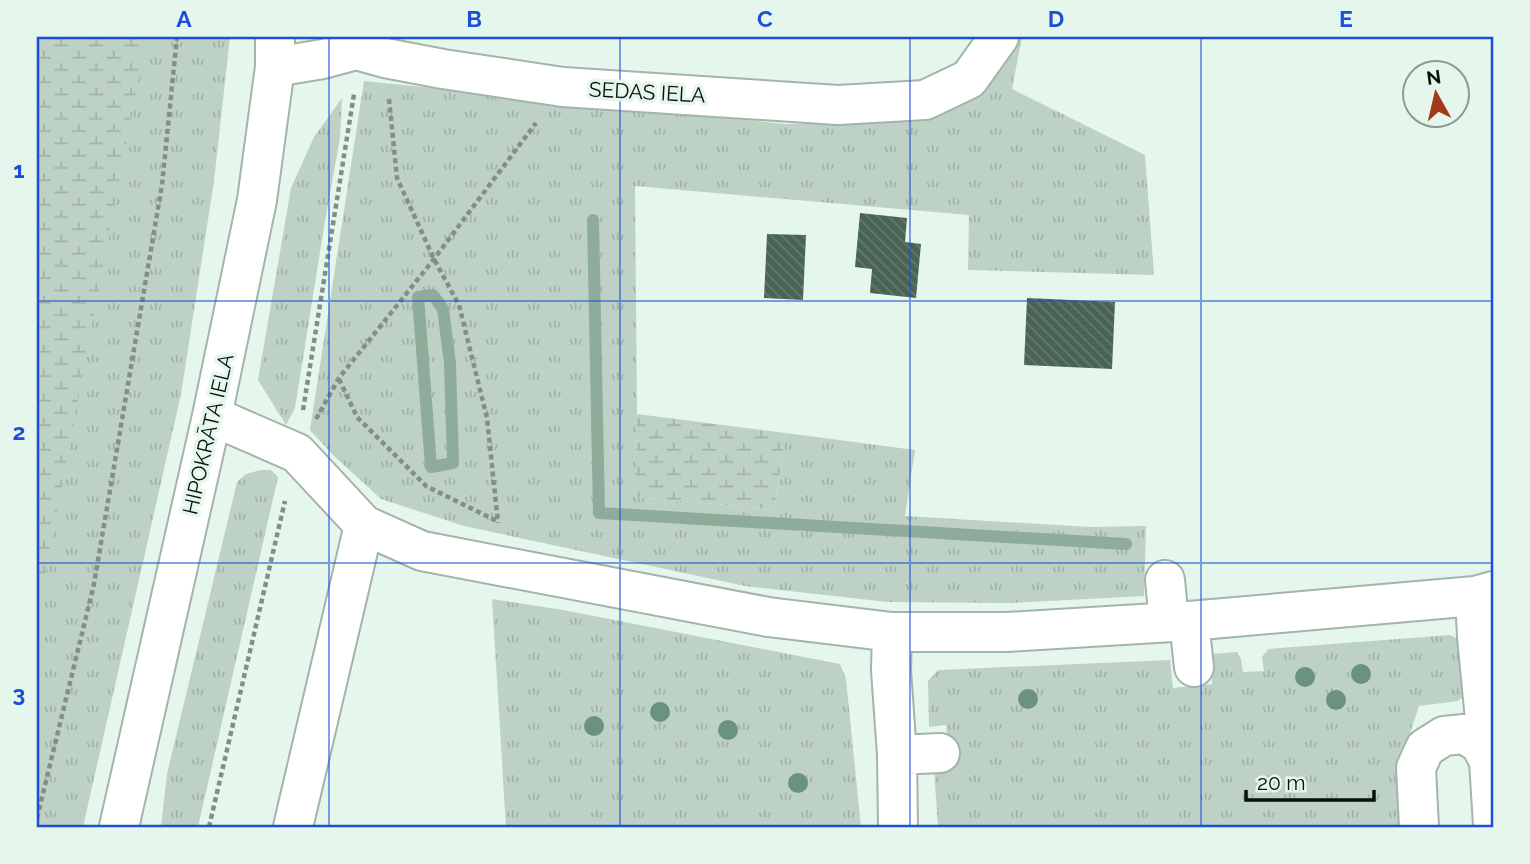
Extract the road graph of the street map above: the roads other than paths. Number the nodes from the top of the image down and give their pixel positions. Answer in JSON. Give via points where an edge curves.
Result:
{"nodes":[{"id":1,"x":999,"y":37,"type":"edge"},
{"id":2,"x":369,"y":48,"type":"edge"},
{"id":3,"x":275,"y":52,"type":"edge"},
{"id":4,"x":212,"y":416,"type":"junction"},
{"id":5,"x":364,"y":524,"type":"junction"},
{"id":6,"x":1165,"y":580,"type":"dead end"},
{"id":7,"x":1484,"y":593,"type":"edge"},
{"id":8,"x":1179,"y":621,"type":"junction"},
{"id":9,"x":892,"y":632,"type":"junction"},
{"id":10,"x":1194,"y":667,"type":"dead end"},
{"id":11,"x":940,"y":753,"type":"dead end"},
{"id":12,"x":897,"y":755,"type":"junction"},
{"id":13,"x":1489,"y":761,"type":"junction"},
{"id":14,"x":1493,"y":825,"type":"edge"},
{"id":15,"x":119,"y":827,"type":"edge"},
{"id":16,"x":293,"y":827,"type":"edge"},
{"id":17,"x":898,"y":827,"type":"edge"},
{"id":18,"x":1419,"y":827,"type":"edge"}],
"edges":[{"from":1,"to":2,"type":"street","name":"SEDAS IELA","via":[[969,79],[925,100],[838,105],[563,87],[443,69]]},
{"from":2,"to":3,"type":"street","name":"SEDAS IELA","via":[[323,59]]},
{"from":3,"to":4,"type":"street","name":"HIPOKRĀTA IELA","via":[[257,200]]},
{"from":4,"to":5,"type":"street","via":[[296,453]]},
{"from":4,"to":15,"type":"street","name":"HIPOKRĀTA IELA"},
{"from":5,"to":9,"type":"street","via":[[422,551],[768,617]]},
{"from":5,"to":16,"type":"street"},
{"from":6,"to":8,"type":"street"},
{"from":7,"to":8,"type":"street"},
{"from":7,"to":13,"type":"street","via":[[1476,637]]},
{"from":8,"to":9,"type":"street","via":[[1007,632]]},
{"from":8,"to":10,"type":"street"},
{"from":9,"to":12,"type":"street"},
{"from":11,"to":12,"type":"street"},
{"from":12,"to":17,"type":"street"},
{"from":13,"to":14,"type":"street"},
{"from":13,"to":18,"type":"street","via":[[1480,744],[1464,734],[1444,736],[1424,748],[1416,768]]}]}
